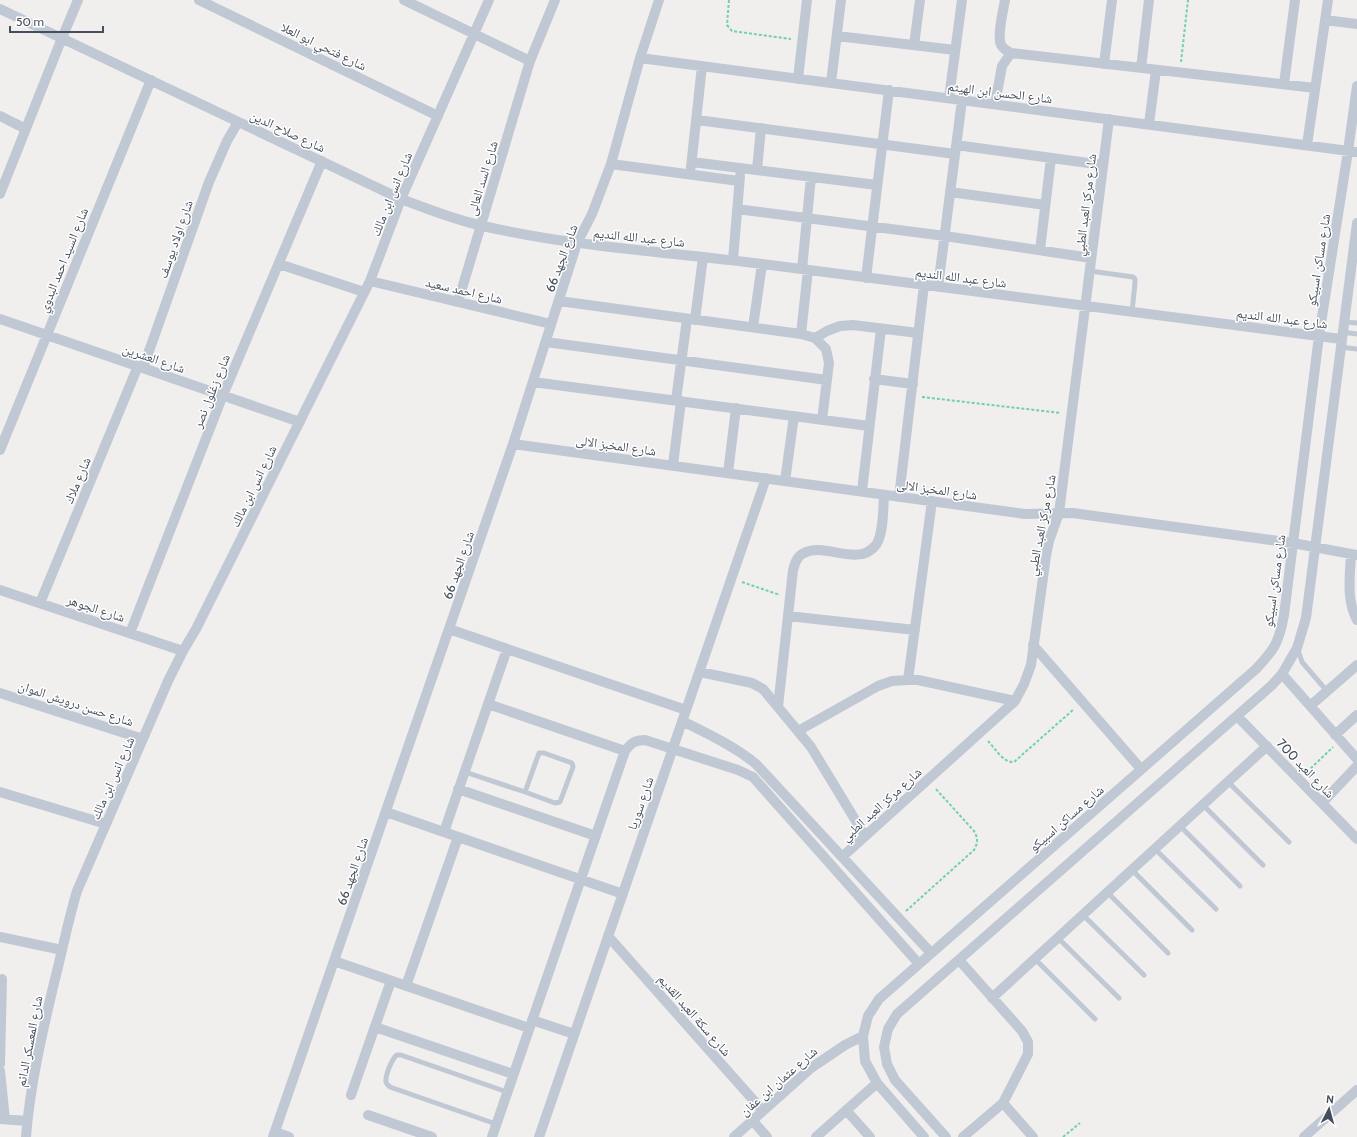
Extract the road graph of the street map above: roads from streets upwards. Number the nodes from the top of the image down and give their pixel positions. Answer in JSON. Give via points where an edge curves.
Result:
{"nodes":[{"id":1,"x":78,"y":0,"type":"edge"},
{"id":2,"x":199,"y":0,"type":"edge"},
{"id":3,"x":404,"y":0,"type":"edge"},
{"id":4,"x":489,"y":0,"type":"edge"},
{"id":5,"x":556,"y":0,"type":"edge"},
{"id":6,"x":659,"y":0,"type":"edge"},
{"id":7,"x":807,"y":0,"type":"edge"},
{"id":8,"x":841,"y":0,"type":"edge"},
{"id":9,"x":920,"y":0,"type":"edge"},
{"id":10,"x":962,"y":0,"type":"edge"},
{"id":11,"x":1005,"y":0,"type":"edge"},
{"id":12,"x":1112,"y":0,"type":"edge"},
{"id":13,"x":1149,"y":0,"type":"edge"},
{"id":14,"x":1295,"y":0,"type":"edge"},
{"id":15,"x":1328,"y":0,"type":"edge"},
{"id":16,"x":0,"y":9,"type":"edge"},
{"id":17,"x":1325,"y":20,"type":"junction"},
{"id":18,"x":1357,"y":24,"type":"edge"},
{"id":19,"x":474,"y":34,"type":"junction"},
{"id":20,"x":837,"y":36,"type":"junction"},
{"id":21,"x":62,"y":38,"type":"junction"},
{"id":22,"x":914,"y":45,"type":"junction"},
{"id":23,"x":955,"y":50,"type":"junction"},
{"id":24,"x":1011,"y":53,"type":"junction"},
{"id":25,"x":640,"y":58,"type":"junction"},
{"id":26,"x":530,"y":61,"type":"junction"},
{"id":27,"x":1104,"y":64,"type":"junction"},
{"id":28,"x":702,"y":66,"type":"junction"},
{"id":29,"x":1141,"y":68,"type":"junction"},
{"id":30,"x":1156,"y":70,"type":"junction"},
{"id":31,"x":798,"y":79,"type":"junction"},
{"id":32,"x":150,"y":80,"type":"junction"},
{"id":33,"x":831,"y":83,"type":"junction"},
{"id":34,"x":1284,"y":84,"type":"junction"},
{"id":35,"x":1357,"y":86,"type":"edge"},
{"id":36,"x":1315,"y":88,"type":"junction"},
{"id":37,"x":889,"y":90,"type":"junction"},
{"id":38,"x":949,"y":98,"type":"junction"},
{"id":39,"x":962,"y":100,"type":"junction"},
{"id":40,"x":995,"y":104,"type":"junction"},
{"id":41,"x":0,"y":116,"type":"edge"},
{"id":42,"x":438,"y":116,"type":"junction"},
{"id":43,"x":1109,"y":119,"type":"junction"},
{"id":44,"x":697,"y":120,"type":"junction"},
{"id":45,"x":238,"y":122,"type":"junction"},
{"id":46,"x":1150,"y":124,"type":"junction"},
{"id":47,"x":761,"y":128,"type":"junction"},
{"id":48,"x":26,"y":129,"type":"junction"},
{"id":49,"x":1354,"y":129,"type":"edge"},
{"id":50,"x":882,"y":144,"type":"junction"},
{"id":51,"x":1307,"y":145,"type":"junction"},
{"id":52,"x":956,"y":150,"type":"junction"},
{"id":53,"x":1353,"y":151,"type":"edge"},
{"id":54,"x":1051,"y":158,"type":"junction"},
{"id":55,"x":322,"y":161,"type":"junction"},
{"id":56,"x":692,"y":162,"type":"junction"},
{"id":57,"x":611,"y":164,"type":"junction"},
{"id":58,"x":1103,"y":165,"type":"junction"},
{"id":59,"x":741,"y":168,"type":"junction"},
{"id":60,"x":757,"y":170,"type":"junction"},
{"id":61,"x":690,"y":175,"type":"junction"},
{"id":62,"x":811,"y":177,"type":"junction"},
{"id":63,"x":740,"y":181,"type":"junction"},
{"id":64,"x":877,"y":185,"type":"junction"},
{"id":65,"x":950,"y":192,"type":"junction"},
{"id":66,"x":0,"y":194,"type":"edge"},
{"id":67,"x":401,"y":199,"type":"junction"},
{"id":68,"x":1045,"y":205,"type":"junction"},
{"id":69,"x":737,"y":209,"type":"junction"},
{"id":70,"x":807,"y":218,"type":"junction"},
{"id":71,"x":1357,"y":223,"type":"edge"},
{"id":72,"x":481,"y":226,"type":"junction"},
{"id":73,"x":872,"y":226,"type":"junction"},
{"id":74,"x":945,"y":236,"type":"junction"},
{"id":75,"x":577,"y":243,"type":"junction"},
{"id":76,"x":1040,"y":250,"type":"junction"},
{"id":77,"x":704,"y":257,"type":"junction"},
{"id":78,"x":1091,"y":258,"type":"junction"},
{"id":79,"x":733,"y":260,"type":"junction"},
{"id":80,"x":279,"y":264,"type":"junction"},
{"id":81,"x":762,"y":264,"type":"junction"},
{"id":82,"x":805,"y":270,"type":"junction"},
{"id":83,"x":866,"y":278,"type":"junction"},
{"id":84,"x":370,"y":281,"type":"junction"},
{"id":85,"x":924,"y":285,"type":"junction"},
{"id":86,"x":938,"y":287,"type":"junction"},
{"id":87,"x":364,"y":292,"type":"junction"},
{"id":88,"x":1352,"y":292,"type":"edge"},
{"id":89,"x":559,"y":301,"type":"junction"},
{"id":90,"x":458,"y":302,"type":"junction"},
{"id":91,"x":1085,"y":306,"type":"junction"},
{"id":92,"x":0,"y":319,"type":"edge"},
{"id":93,"x":691,"y":319,"type":"junction"},
{"id":94,"x":551,"y":324,"type":"junction"},
{"id":95,"x":754,"y":328,"type":"junction"},
{"id":96,"x":880,"y":329,"type":"junction"},
{"id":97,"x":918,"y":333,"type":"junction"},
{"id":98,"x":801,"y":334,"type":"junction"},
{"id":99,"x":47,"y":335,"type":"junction"},
{"id":100,"x":1342,"y":335,"type":"junction"},
{"id":101,"x":1319,"y":336,"type":"junction"},
{"id":102,"x":815,"y":338,"type":"junction"},
{"id":103,"x":546,"y":342,"type":"junction"},
{"id":104,"x":681,"y":360,"type":"junction"},
{"id":105,"x":141,"y":367,"type":"junction"},
{"id":106,"x":874,"y":379,"type":"junction"},
{"id":107,"x":827,"y":380,"type":"junction"},
{"id":108,"x":533,"y":382,"type":"junction"},
{"id":109,"x":913,"y":384,"type":"junction"},
{"id":110,"x":223,"y":396,"type":"junction"},
{"id":111,"x":679,"y":401,"type":"junction"},
{"id":112,"x":736,"y":408,"type":"junction"},
{"id":113,"x":794,"y":416,"type":"junction"},
{"id":114,"x":822,"y":420,"type":"junction"},
{"id":115,"x":300,"y":422,"type":"junction"},
{"id":116,"x":869,"y":426,"type":"junction"},
{"id":117,"x":513,"y":444,"type":"junction"},
{"id":118,"x":0,"y":450,"type":"edge"},
{"id":119,"x":673,"y":465,"type":"junction"},
{"id":120,"x":728,"y":473,"type":"junction"},
{"id":121,"x":766,"y":478,"type":"junction"},
{"id":122,"x":785,"y":481,"type":"junction"},
{"id":123,"x":862,"y":491,"type":"junction"},
{"id":124,"x":884,"y":495,"type":"junction"},
{"id":125,"x":899,"y":497,"type":"junction"},
{"id":126,"x":932,"y":501,"type":"junction"},
{"id":127,"x":1059,"y":513,"type":"junction"},
{"id":128,"x":1293,"y":543,"type":"junction"},
{"id":129,"x":1315,"y":546,"type":"junction"},
{"id":130,"x":1354,"y":555,"type":"edge"},
{"id":131,"x":0,"y":590,"type":"edge"},
{"id":132,"x":40,"y":603,"type":"junction"},
{"id":133,"x":788,"y":616,"type":"junction"},
{"id":134,"x":1357,"y":620,"type":"edge"},
{"id":135,"x":449,"y":630,"type":"junction"},
{"id":136,"x":915,"y":630,"type":"junction"},
{"id":137,"x":130,"y":633,"type":"junction"},
{"id":138,"x":1033,"y":645,"type":"junction"},
{"id":139,"x":507,"y":649,"type":"junction"},
{"id":140,"x":183,"y":651,"type":"junction"},
{"id":141,"x":1357,"y":665,"type":"edge"},
{"id":142,"x":700,"y":672,"type":"junction"},
{"id":143,"x":1282,"y":674,"type":"junction"},
{"id":144,"x":908,"y":680,"type":"junction"},
{"id":145,"x":0,"y":693,"type":"edge"},
{"id":146,"x":1015,"y":701,"type":"junction"},
{"id":147,"x":488,"y":704,"type":"junction"},
{"id":148,"x":778,"y":706,"type":"junction"},
{"id":149,"x":1310,"y":706,"type":"junction"},
{"id":150,"x":686,"y":710,"type":"junction"},
{"id":151,"x":1237,"y":716,"type":"junction"},
{"id":152,"x":1354,"y":718,"type":"edge"},
{"id":153,"x":682,"y":721,"type":"junction"},
{"id":154,"x":1357,"y":730,"type":"edge"},
{"id":155,"x":798,"y":731,"type":"junction"},
{"id":156,"x":1337,"y":737,"type":"junction"},
{"id":157,"x":144,"y":738,"type":"junction"},
{"id":158,"x":1267,"y":746,"type":"junction"},
{"id":159,"x":673,"y":749,"type":"junction"},
{"id":160,"x":625,"y":751,"type":"junction"},
{"id":161,"x":1357,"y":759,"type":"edge"},
{"id":162,"x":1357,"y":766,"type":"edge"},
{"id":163,"x":1141,"y":769,"type":"junction"},
{"id":164,"x":458,"y":789,"type":"junction"},
{"id":165,"x":0,"y":792,"type":"edge"},
{"id":166,"x":1322,"y":803,"type":"junction"},
{"id":167,"x":386,"y":812,"type":"junction"},
{"id":168,"x":106,"y":824,"type":"junction"},
{"id":169,"x":444,"y":832,"type":"junction"},
{"id":170,"x":596,"y":836,"type":"junction"},
{"id":171,"x":865,"y":836,"type":"junction"},
{"id":172,"x":458,"y":837,"type":"junction"},
{"id":173,"x":1357,"y":839,"type":"edge"},
{"id":174,"x":842,"y":857,"type":"junction"},
{"id":175,"x":581,"y":879,"type":"junction"},
{"id":176,"x":623,"y":894,"type":"junction"},
{"id":177,"x":608,"y":936,"type":"junction"},
{"id":178,"x":0,"y":937,"type":"edge"},
{"id":179,"x":62,"y":950,"type":"junction"},
{"id":180,"x":931,"y":953,"type":"junction"},
{"id":181,"x":959,"y":960,"type":"junction"},
{"id":182,"x":334,"y":961,"type":"junction"},
{"id":183,"x":919,"y":964,"type":"junction"},
{"id":184,"x":2,"y":979,"type":"dead end"},
{"id":185,"x":391,"y":981,"type":"junction"},
{"id":186,"x":406,"y":986,"type":"junction"},
{"id":187,"x":992,"y":998,"type":"junction"},
{"id":188,"x":531,"y":1024,"type":"junction"},
{"id":189,"x":375,"y":1027,"type":"junction"},
{"id":190,"x":574,"y":1034,"type":"junction"},
{"id":191,"x":863,"y":1036,"type":"junction"},
{"id":192,"x":0,"y":1064,"type":"edge"},
{"id":193,"x":0,"y":1071,"type":"edge"},
{"id":194,"x":513,"y":1074,"type":"junction"},
{"id":195,"x":877,"y":1083,"type":"junction"},
{"id":196,"x":1357,"y":1090,"type":"edge"},
{"id":197,"x":352,"y":1095,"type":"dead end"},
{"id":198,"x":1003,"y":1103,"type":"junction"},
{"id":199,"x":846,"y":1110,"type":"junction"},
{"id":200,"x":763,"y":1111,"type":"junction"},
{"id":201,"x":368,"y":1115,"type":"dead end"},
{"id":202,"x":3,"y":1119,"type":"edge"},
{"id":203,"x":752,"y":1120,"type":"junction"},
{"id":204,"x":27,"y":1122,"type":"junction"},
{"id":205,"x":274,"y":1135,"type":"edge"},
{"id":206,"x":26,"y":1137,"type":"edge"},
{"id":207,"x":289,"y":1137,"type":"edge"},
{"id":208,"x":432,"y":1137,"type":"edge"},
{"id":209,"x":492,"y":1137,"type":"edge"},
{"id":210,"x":539,"y":1137,"type":"edge"},
{"id":211,"x":734,"y":1137,"type":"edge"},
{"id":212,"x":767,"y":1137,"type":"edge"},
{"id":213,"x":816,"y":1137,"type":"edge"},
{"id":214,"x":870,"y":1137,"type":"edge"},
{"id":215,"x":924,"y":1137,"type":"edge"},
{"id":216,"x":946,"y":1137,"type":"edge"},
{"id":217,"x":964,"y":1137,"type":"edge"},
{"id":218,"x":1033,"y":1137,"type":"edge"},
{"id":219,"x":1304,"y":1137,"type":"edge"}],
"edges":[{"from":1,"to":21,"type":"street"},
{"from":2,"to":42,"type":"street","name":"شارع فتحي ابو العلا"},
{"from":3,"to":19,"type":"street"},
{"from":4,"to":19,"type":"street","name":"شارع انس ابن مالك"},
{"from":5,"to":26,"type":"street","name":"شارع السد العالى"},
{"from":6,"to":25,"type":"street","name":"شارع الجهد 66"},
{"from":7,"to":31,"type":"street"},
{"from":8,"to":20,"type":"street"},
{"from":9,"to":22,"type":"street"},
{"from":10,"to":23,"type":"street"},
{"from":11,"to":24,"type":"street","via":[[1000,44]]},
{"from":12,"to":27,"type":"street"},
{"from":13,"to":29,"type":"street"},
{"from":14,"to":34,"type":"street"},
{"from":15,"to":17,"type":"street"},
{"from":16,"to":21,"type":"street","name":"شارع صلاح الدين"},
{"from":17,"to":18,"type":"street"},
{"from":17,"to":36,"type":"street"},
{"from":19,"to":26,"type":"street"},
{"from":19,"to":42,"type":"street","name":"شارع انس ابن مالك"},
{"from":20,"to":22,"type":"street"},
{"from":20,"to":33,"type":"street"},
{"from":21,"to":32,"type":"street","name":"شارع صلاح الدين"},
{"from":21,"to":48,"type":"street"},
{"from":22,"to":23,"type":"street"},
{"from":23,"to":38,"type":"street"},
{"from":24,"to":27,"type":"street"},
{"from":24,"to":40,"type":"street","via":[[1002,66]]},
{"from":25,"to":28,"type":"street","name":"شارع الحسن ابن الهيثم"},
{"from":25,"to":57,"type":"street","name":"شارع الجهد 66"},
{"from":26,"to":72,"type":"street","name":"شارع السد العالى"},
{"from":27,"to":29,"type":"street"},
{"from":28,"to":31,"type":"street","name":"شارع الحسن ابن الهيثم"},
{"from":28,"to":44,"type":"street"},
{"from":29,"to":30,"type":"street"},
{"from":30,"to":34,"type":"street"},
{"from":30,"to":46,"type":"street"},
{"from":31,"to":33,"type":"street","name":"شارع الحسن ابن الهيثم"},
{"from":32,"to":45,"type":"street","name":"شارع صلاح الدين"},
{"from":32,"to":99,"type":"street","name":"شارع السيد احمد البدوي"},
{"from":33,"to":37,"type":"street","name":"شارع الحسن ابن الهيثم"},
{"from":34,"to":36,"type":"street"},
{"from":35,"to":49,"type":"street","name":"شارع مساكن اسبيكو"},
{"from":36,"to":51,"type":"street"},
{"from":37,"to":38,"type":"street","name":"شارع الحسن ابن الهيثم"},
{"from":37,"to":50,"type":"street"},
{"from":38,"to":39,"type":"street","name":"شارع الحسن ابن الهيثم"},
{"from":39,"to":40,"type":"street","name":"شارع الحسن ابن الهيثم"},
{"from":39,"to":52,"type":"street"},
{"from":40,"to":43,"type":"street","name":"شارع الحسن ابن الهيثم"},
{"from":41,"to":48,"type":"street"},
{"from":42,"to":67,"type":"street","name":"شارع انس ابن مالك"},
{"from":43,"to":46,"type":"street","name":"شارع الحسن ابن الهيثم"},
{"from":43,"to":58,"type":"street","name":"شارع مركز العبد الطبي"},
{"from":44,"to":47,"type":"street"},
{"from":44,"to":56,"type":"street"},
{"from":45,"to":55,"type":"street","name":"شارع صلاح الدين"},
{"from":45,"to":105,"type":"street","name":"شارع اولاد يوسف","via":[[209,182]]},
{"from":46,"to":51,"type":"street","name":"شارع الحسن ابن الهيثم"},
{"from":47,"to":50,"type":"street"},
{"from":47,"to":60,"type":"street"},
{"from":48,"to":66,"type":"street"},
{"from":49,"to":53,"type":"street","name":"شارع مساكن اسبيكو"},
{"from":50,"to":52,"type":"street"},
{"from":50,"to":64,"type":"street"},
{"from":51,"to":53,"type":"street","name":"شارع الحسن ابن الهيثم"},
{"from":52,"to":54,"type":"street"},
{"from":52,"to":65,"type":"street"},
{"from":53,"to":101,"type":"street","name":"شارع مساكن اسبيكو"},
{"from":54,"to":58,"type":"street"},
{"from":54,"to":68,"type":"street"},
{"from":55,"to":67,"type":"street","name":"شارع صلاح الدين"},
{"from":55,"to":80,"type":"street","name":"شارع زغلول نصر"},
{"from":56,"to":59,"type":"street"},
{"from":56,"to":61,"type":"street"},
{"from":57,"to":61,"type":"street"},
{"from":57,"to":75,"type":"street","name":"شارع الجهد 66","via":[[592,214]]},
{"from":58,"to":78,"type":"street","name":"شارع مركز العبد الطبي"},
{"from":59,"to":60,"type":"street"},
{"from":59,"to":63,"type":"street"},
{"from":60,"to":62,"type":"street"},
{"from":61,"to":63,"type":"street"},
{"from":62,"to":64,"type":"street"},
{"from":62,"to":70,"type":"street"},
{"from":63,"to":69,"type":"street"},
{"from":64,"to":73,"type":"street"},
{"from":65,"to":68,"type":"street"},
{"from":65,"to":74,"type":"street"},
{"from":67,"to":72,"type":"street","name":"شارع صلاح الدين"},
{"from":67,"to":84,"type":"street","name":"شارع انس ابن مالك"},
{"from":68,"to":76,"type":"street"},
{"from":69,"to":70,"type":"street"},
{"from":69,"to":79,"type":"street"},
{"from":70,"to":73,"type":"street"},
{"from":70,"to":82,"type":"street"},
{"from":71,"to":88,"type":"street"},
{"from":72,"to":75,"type":"street","name":"شارع صلاح الدين"},
{"from":72,"to":90,"type":"street","name":"شارع السد العالى"},
{"from":73,"to":74,"type":"street"},
{"from":73,"to":83,"type":"street"},
{"from":74,"to":76,"type":"street"},
{"from":74,"to":86,"type":"street"},
{"from":75,"to":77,"type":"street","name":"شارع عبد الله النديم"},
{"from":75,"to":89,"type":"street","name":"شارع الجهد 66"},
{"from":76,"to":78,"type":"street"},
{"from":77,"to":79,"type":"street","name":"شارع عبد الله النديم"},
{"from":77,"to":93,"type":"street"},
{"from":78,"to":91,"type":"street","name":"شارع مركز العبد الطبي"},
{"from":79,"to":81,"type":"street","name":"شارع عبد الله النديم"},
{"from":80,"to":87,"type":"street"},
{"from":80,"to":110,"type":"street","name":"شارع زغلول نصر"},
{"from":81,"to":82,"type":"street","name":"شارع عبد الله النديم"},
{"from":81,"to":95,"type":"street"},
{"from":82,"to":83,"type":"street","name":"شارع عبد الله النديم"},
{"from":82,"to":98,"type":"street"},
{"from":83,"to":85,"type":"street","name":"شارع عبد الله النديم"},
{"from":84,"to":87,"type":"street","name":"شارع انس ابن مالك"},
{"from":84,"to":90,"type":"street","name":"شارع احمد سعيد"},
{"from":85,"to":86,"type":"street","name":"شارع عبد الله النديم"},
{"from":85,"to":97,"type":"street"},
{"from":86,"to":91,"type":"street","name":"شارع عبد الله النديم"},
{"from":87,"to":115,"type":"street","name":"شارع انس ابن مالك"},
{"from":88,"to":100,"type":"street"},
{"from":89,"to":93,"type":"street"},
{"from":89,"to":94,"type":"street","name":"شارع الجهد 66"},
{"from":90,"to":94,"type":"street","name":"شارع احمد سعيد"},
{"from":91,"to":101,"type":"street","name":"شارع عبد الله النديم"},
{"from":91,"to":127,"type":"street","name":"شارع مركز العبد الطبي"},
{"from":92,"to":99,"type":"street","name":"شارع العشرين"},
{"from":93,"to":95,"type":"street"},
{"from":93,"to":104,"type":"street"},
{"from":94,"to":103,"type":"street","name":"شارع الجهد 66"},
{"from":95,"to":98,"type":"street"},
{"from":96,"to":97,"type":"street"},
{"from":96,"to":102,"type":"street","via":[[840,326]]},
{"from":96,"to":106,"type":"street"},
{"from":97,"to":109,"type":"street"},
{"from":98,"to":102,"type":"street"},
{"from":99,"to":105,"type":"street","name":"شارع العشرين"},
{"from":99,"to":118,"type":"street","name":"شارع السيد احمد البدوي"},
{"from":100,"to":101,"type":"street","name":"شارع عبد الله النديم"},
{"from":100,"to":129,"type":"street"},
{"from":101,"to":128,"type":"street","name":"شارع مساكن اسبيكو"},
{"from":102,"to":107,"type":"street","via":[[826,349],[829,363]]},
{"from":103,"to":104,"type":"street"},
{"from":103,"to":108,"type":"street","name":"شارع الجهد 66"},
{"from":104,"to":107,"type":"street"},
{"from":104,"to":111,"type":"street"},
{"from":105,"to":110,"type":"street","name":"شارع العشرين"},
{"from":105,"to":132,"type":"street","name":"شارع ملاك"},
{"from":106,"to":109,"type":"street"},
{"from":106,"to":116,"type":"street"},
{"from":107,"to":114,"type":"street"},
{"from":108,"to":111,"type":"street"},
{"from":108,"to":117,"type":"street","name":"شارع الجهد 66"},
{"from":109,"to":125,"type":"street"},
{"from":110,"to":115,"type":"street","name":"شارع العشرين"},
{"from":110,"to":137,"type":"street","name":"شارع زغلول نصر"},
{"from":111,"to":112,"type":"street"},
{"from":111,"to":119,"type":"street"},
{"from":112,"to":113,"type":"street"},
{"from":112,"to":120,"type":"street"},
{"from":113,"to":114,"type":"street"},
{"from":113,"to":122,"type":"street"},
{"from":114,"to":116,"type":"street"},
{"from":115,"to":140,"type":"street","name":"شارع انس ابن مالك"},
{"from":116,"to":123,"type":"street"},
{"from":117,"to":119,"type":"street","name":"شارع المخبز الالى"},
{"from":117,"to":135,"type":"street","name":"شارع الجهد 66"},
{"from":119,"to":120,"type":"street","name":"شارع المخبز الالى"},
{"from":120,"to":121,"type":"street","name":"شارع المخبز الالى"},
{"from":121,"to":122,"type":"street","name":"شارع المخبز الالى"},
{"from":121,"to":142,"type":"street","name":"شارع سوريا"},
{"from":122,"to":123,"type":"street","name":"شارع المخبز الالى"},
{"from":123,"to":124,"type":"street","name":"شارع المخبز الالى"},
{"from":124,"to":125,"type":"street","name":"شارع المخبز الالى"},
{"from":124,"to":133,"type":"street","via":[[880,534],[876,545],[867,553],[855,555],[815,550],[804,552],[796,560]]},
{"from":125,"to":126,"type":"street","name":"شارع المخبز الالى"},
{"from":126,"to":127,"type":"street","name":"شارع المخبز الالى","via":[[1025,514]]},
{"from":126,"to":136,"type":"street"},
{"from":127,"to":128,"type":"street","name":"شارع المخبز الالى"},
{"from":127,"to":138,"type":"street","name":"شارع مركز العبد الطبي","via":[[1046,556]]},
{"from":128,"to":129,"type":"street","name":"شارع المخبز الالى"},
{"from":128,"to":163,"type":"street","name":"شارع مساكن اسبيكو","via":[[1283,622],[1280,636],[1270,654]]},
{"from":129,"to":130,"type":"street","name":"شارع المخبز الالى"},
{"from":129,"to":143,"type":"street","via":[[1306,618],[1297,648]]},
{"from":130,"to":134,"type":"street","via":[[1350,602]]},
{"from":131,"to":132,"type":"street","name":"شارع الجوهر"},
{"from":132,"to":137,"type":"street","name":"شارع الجوهر"},
{"from":133,"to":136,"type":"street"},
{"from":133,"to":148,"type":"street"},
{"from":135,"to":139,"type":"street"},
{"from":135,"to":167,"type":"street","name":"شارع الجهد 66"},
{"from":136,"to":144,"type":"street"},
{"from":137,"to":140,"type":"street","name":"شارع الجوهر"},
{"from":138,"to":146,"type":"street","name":"شارع مركز العبد الطبي","via":[[1024,684]]},
{"from":138,"to":163,"type":"street"},
{"from":139,"to":147,"type":"street"},
{"from":139,"to":150,"type":"street"},
{"from":140,"to":157,"type":"street","name":"شارع انس ابن مالك"},
{"from":141,"to":149,"type":"street"},
{"from":142,"to":148,"type":"street","via":[[758,685]]},
{"from":142,"to":150,"type":"street","name":"شارع سوريا"},
{"from":143,"to":149,"type":"street"},
{"from":143,"to":151,"type":"street"},
{"from":144,"to":146,"type":"street"},
{"from":144,"to":155,"type":"street","via":[[892,681],[878,686]]},
{"from":145,"to":157,"type":"street","name":"شارع حسن درويش الموان"},
{"from":146,"to":171,"type":"street","name":"شارع مركز العبد الطبي"},
{"from":147,"to":160,"type":"street"},
{"from":147,"to":164,"type":"street"},
{"from":148,"to":155,"type":"street"},
{"from":149,"to":156,"type":"street"},
{"from":150,"to":153,"type":"street","name":"شارع سوريا"},
{"from":151,"to":158,"type":"street","name":"شارع العبد 700"},
{"from":151,"to":181,"type":"street"},
{"from":152,"to":154,"type":"street"},
{"from":152,"to":156,"type":"street"},
{"from":153,"to":159,"type":"street","name":"شارع سوريا"},
{"from":153,"to":174,"type":"street","via":[[738,750],[756,764]]},
{"from":155,"to":171,"type":"street","via":[[811,747]]},
{"from":156,"to":161,"type":"street"},
{"from":157,"to":168,"type":"street","name":"شارع انس ابن مالك"},
{"from":158,"to":166,"type":"street","name":"شارع العبد 700"},
{"from":158,"to":187,"type":"street"},
{"from":159,"to":160,"type":"street","via":[[637,740]]},
{"from":159,"to":176,"type":"street","name":"شارع سوريا"},
{"from":159,"to":183,"type":"street","via":[[753,777]]},
{"from":160,"to":170,"type":"street"},
{"from":162,"to":166,"type":"street"},
{"from":163,"to":180,"type":"street","name":"شارع مساكن اسبيكو"},
{"from":164,"to":169,"type":"street"},
{"from":164,"to":170,"type":"street"},
{"from":165,"to":168,"type":"street"},
{"from":166,"to":173,"type":"street","name":"شارع العبد 700"},
{"from":167,"to":169,"type":"street"},
{"from":167,"to":182,"type":"street","name":"شارع الجهد 66"},
{"from":168,"to":179,"type":"street","name":"شارع انس ابن مالك","via":[[77,891]]},
{"from":169,"to":172,"type":"street"},
{"from":170,"to":175,"type":"street"},
{"from":171,"to":174,"type":"street","name":"شارع مركز العبد الطبي"},
{"from":172,"to":175,"type":"street"},
{"from":172,"to":186,"type":"street"},
{"from":174,"to":180,"type":"street"},
{"from":175,"to":176,"type":"street"},
{"from":175,"to":188,"type":"street"},
{"from":176,"to":177,"type":"street","name":"شارع سوريا"},
{"from":177,"to":190,"type":"street","name":"شارع سوريا"},
{"from":177,"to":200,"type":"street","name":"شارع سكة العبد القديم"},
{"from":178,"to":179,"type":"street"},
{"from":179,"to":204,"type":"street","name":"شارع المعسكر الدائم","via":[[41,1041]]},
{"from":180,"to":183,"type":"street","name":"شارع مساكن اسبيكو"},
{"from":181,"to":187,"type":"street"},
{"from":181,"to":216,"type":"street","via":[[897,1014],[888,1029],[884,1047],[887,1064],[895,1080]]},
{"from":182,"to":185,"type":"street"},
{"from":182,"to":205,"type":"street","name":"شارع الجهد 66"},
{"from":183,"to":191,"type":"street","name":"شارع مساكن اسبيكو","via":[[879,999],[868,1016]]},
{"from":184,"to":192,"type":"street"},
{"from":185,"to":186,"type":"street"},
{"from":185,"to":189,"type":"street"},
{"from":186,"to":188,"type":"street"},
{"from":187,"to":198,"type":"street","via":[[1022,1031],[1028,1042],[1028,1054]]},
{"from":188,"to":190,"type":"street"},
{"from":188,"to":194,"type":"street"},
{"from":189,"to":194,"type":"street"},
{"from":189,"to":197,"type":"street"},
{"from":190,"to":210,"type":"street","name":"شارع سوريا"},
{"from":191,"to":195,"type":"street","name":"شارع مساكن اسبيكو","via":[[865,1061]]},
{"from":191,"to":200,"type":"street","name":"شارع عثمان ابن عفان","via":[[833,1052],[811,1068]]},
{"from":193,"to":202,"type":"street"},
{"from":194,"to":209,"type":"street"},
{"from":195,"to":199,"type":"street"},
{"from":195,"to":215,"type":"street","name":"شارع مساكن اسبيكو"},
{"from":196,"to":219,"type":"street"},
{"from":198,"to":217,"type":"street"},
{"from":198,"to":218,"type":"street"},
{"from":199,"to":213,"type":"street"},
{"from":199,"to":214,"type":"street"},
{"from":200,"to":203,"type":"street","name":"شارع عثمان ابن عفان"},
{"from":201,"to":208,"type":"street"},
{"from":202,"to":204,"type":"street"},
{"from":203,"to":211,"type":"street","name":"شارع عثمان ابن عفان"},
{"from":203,"to":212,"type":"street"},
{"from":204,"to":206,"type":"street","name":"شارع المعسكر الدائم"},
{"from":205,"to":207,"type":"street"}]}
